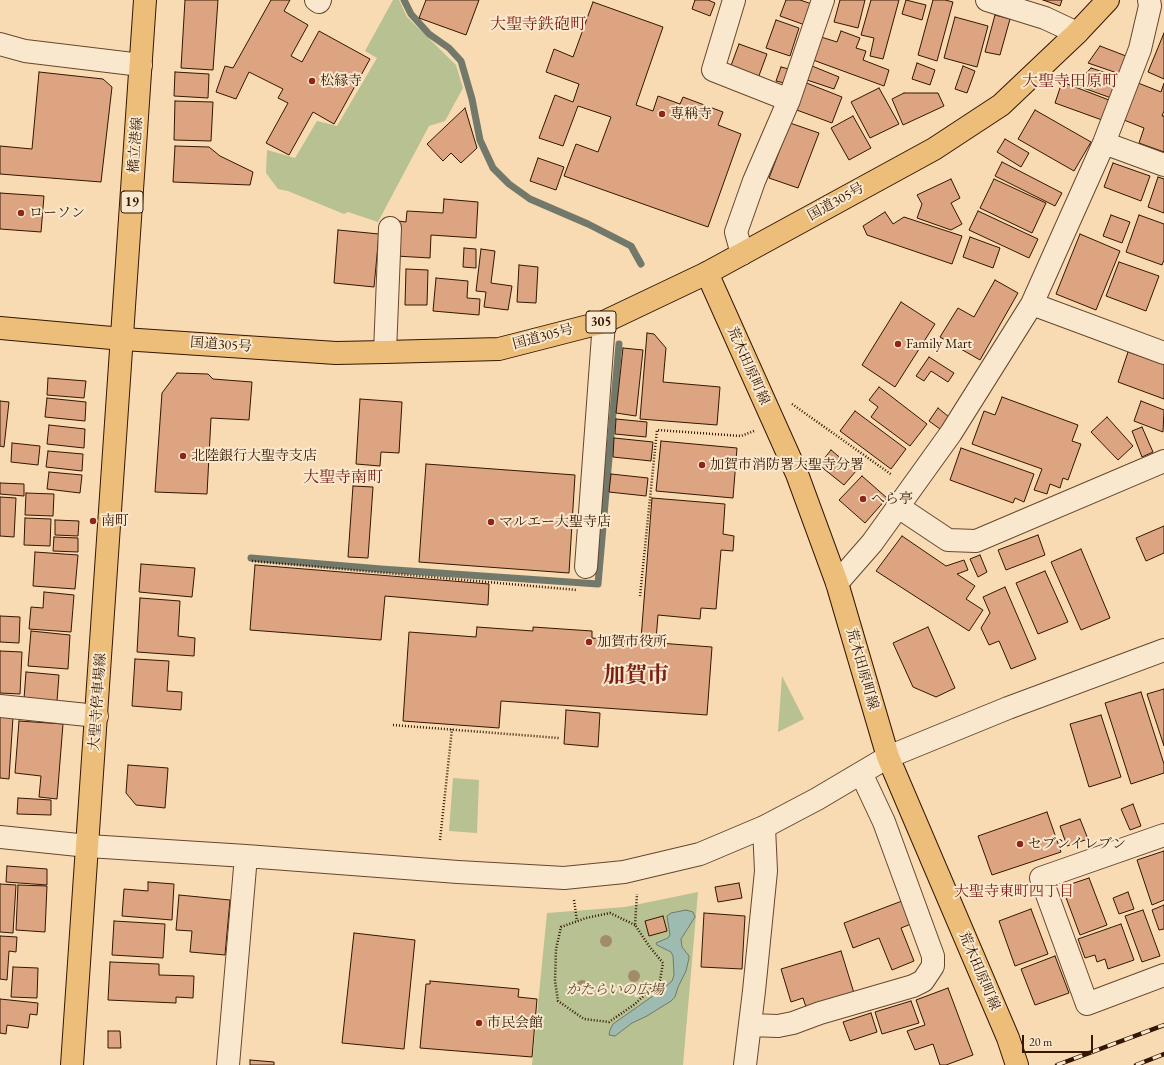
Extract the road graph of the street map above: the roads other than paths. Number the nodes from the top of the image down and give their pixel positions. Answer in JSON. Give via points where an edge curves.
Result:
{"nodes":[{"id":1,"x":146,"y":0,"type":"edge"},
{"id":2,"x":316,"y":0,"type":"edge"},
{"id":3,"x":320,"y":0,"type":"edge"},
{"id":4,"x":734,"y":0,"type":"edge"},
{"id":5,"x":823,"y":0,"type":"edge"},
{"id":6,"x":987,"y":0,"type":"edge"},
{"id":7,"x":1108,"y":0,"type":"edge"},
{"id":8,"x":1149,"y":0,"type":"edge"},
{"id":9,"x":1077,"y":33,"type":"junction"},
{"id":10,"x":0,"y":44,"type":"edge"},
{"id":11,"x":141,"y":65,"type":"junction"},
{"id":12,"x":789,"y":100,"type":"junction"},
{"id":13,"x":1104,"y":143,"type":"junction"},
{"id":14,"x":1164,"y":165,"type":"edge"},
{"id":15,"x":390,"y":228,"type":"dead end"},
{"id":16,"x":742,"y":254,"type":"junction"},
{"id":17,"x":707,"y":273,"type":"junction"},
{"id":18,"x":1032,"y":304,"type":"junction"},
{"id":19,"x":604,"y":322,"type":"junction"},
{"id":20,"x":0,"y":328,"type":"edge"},
{"id":21,"x":123,"y":339,"type":"junction"},
{"id":22,"x":385,"y":352,"type":"junction"},
{"id":23,"x":1164,"y":353,"type":"edge"},
{"id":24,"x":1164,"y":461,"type":"edge"},
{"id":25,"x":897,"y":506,"type":"junction"},
{"id":26,"x":586,"y":568,"type":"dead end"},
{"id":27,"x":837,"y":583,"type":"junction"},
{"id":28,"x":1164,"y":650,"type":"edge"},
{"id":29,"x":0,"y":706,"type":"edge"},
{"id":30,"x":97,"y":716,"type":"junction"},
{"id":31,"x":888,"y":757,"type":"junction"},
{"id":32,"x":861,"y":773,"type":"junction"},
{"id":33,"x":764,"y":827,"type":"junction"},
{"id":34,"x":1164,"y":835,"type":"edge"},
{"id":35,"x":0,"y":837,"type":"edge"},
{"id":36,"x":88,"y":846,"type":"junction"},
{"id":37,"x":246,"y":856,"type":"junction"},
{"id":38,"x":1164,"y":975,"type":"edge"},
{"id":39,"x":750,"y":1025,"type":"junction"},
{"id":40,"x":72,"y":1065,"type":"edge"},
{"id":41,"x":228,"y":1065,"type":"edge"},
{"id":42,"x":745,"y":1065,"type":"edge"},
{"id":43,"x":1017,"y":1065,"type":"edge"}],
"edges":[{"from":1,"to":11,"type":"main road","name":"橋立港線","number":"19"},
{"from":2,"to":3,"type":"street"},
{"from":4,"to":12,"type":"street","via":[[713,70]]},
{"from":5,"to":12,"type":"street"},
{"from":6,"to":9,"type":"street","via":[[1045,18]]},
{"from":7,"to":9,"type":"main road","name":"国道305号","number":"305"},
{"from":8,"to":13,"type":"street","via":[[1150,6],[1140,49]]},
{"from":9,"to":16,"type":"main road","name":"国道305号","number":"305","via":[[1001,105],[934,149]]},
{"from":10,"to":11,"type":"street","via":[[25,51]]},
{"from":11,"to":21,"type":"main road","name":"橋立港線","number":"19"},
{"from":12,"to":16,"type":"street","via":[[754,181],[736,232]]},
{"from":13,"to":14,"type":"street"},
{"from":13,"to":18,"type":"street"},
{"from":15,"to":22,"type":"street"},
{"from":16,"to":17,"type":"main road","name":"国道305号","number":"305"},
{"from":17,"to":19,"type":"main road","name":"国道305号","number":"305"},
{"from":17,"to":27,"type":"main road","name":"荒木田原町線","via":[[797,474]]},
{"from":18,"to":23,"type":"street"},
{"from":18,"to":25,"type":"street","via":[[951,433]]},
{"from":19,"to":22,"type":"main road","name":"国道305号","number":"305","via":[[499,349]]},
{"from":19,"to":26,"type":"street"},
{"from":20,"to":21,"type":"main road","name":"国道305号","number":"305"},
{"from":21,"to":22,"type":"main road","name":"国道305号","number":"305","via":[[336,352]]},
{"from":21,"to":30,"type":"main road","name":"大聖寺停車場線"},
{"from":24,"to":25,"type":"street","via":[[976,541],[948,540]]},
{"from":25,"to":27,"type":"street","via":[[872,543]]},
{"from":27,"to":31,"type":"main road","name":"荒木田原町線"},
{"from":28,"to":31,"type":"street","via":[[1008,708]]},
{"from":29,"to":30,"type":"street"},
{"from":30,"to":36,"type":"main road","name":"大聖寺停車場線"},
{"from":31,"to":32,"type":"street"},
{"from":31,"to":43,"type":"main road","name":"荒木田原町線","via":[[1008,1038]]},
{"from":32,"to":33,"type":"street"},
{"from":32,"to":39,"type":"street","via":[[884,822],[933,956],[933,966],[923,981],[913,986],[793,1023],[778,1026]]},
{"from":33,"to":37,"type":"street","via":[[700,854],[624,872],[564,878]]},
{"from":33,"to":39,"type":"street","via":[[766,871]]},
{"from":34,"to":38,"type":"street","via":[[1041,878],[1087,1004]]},
{"from":35,"to":36,"type":"street"},
{"from":36,"to":37,"type":"street"},
{"from":36,"to":40,"type":"main road","name":"大聖寺停車場線"},
{"from":37,"to":41,"type":"street"},
{"from":39,"to":42,"type":"street"}]}
